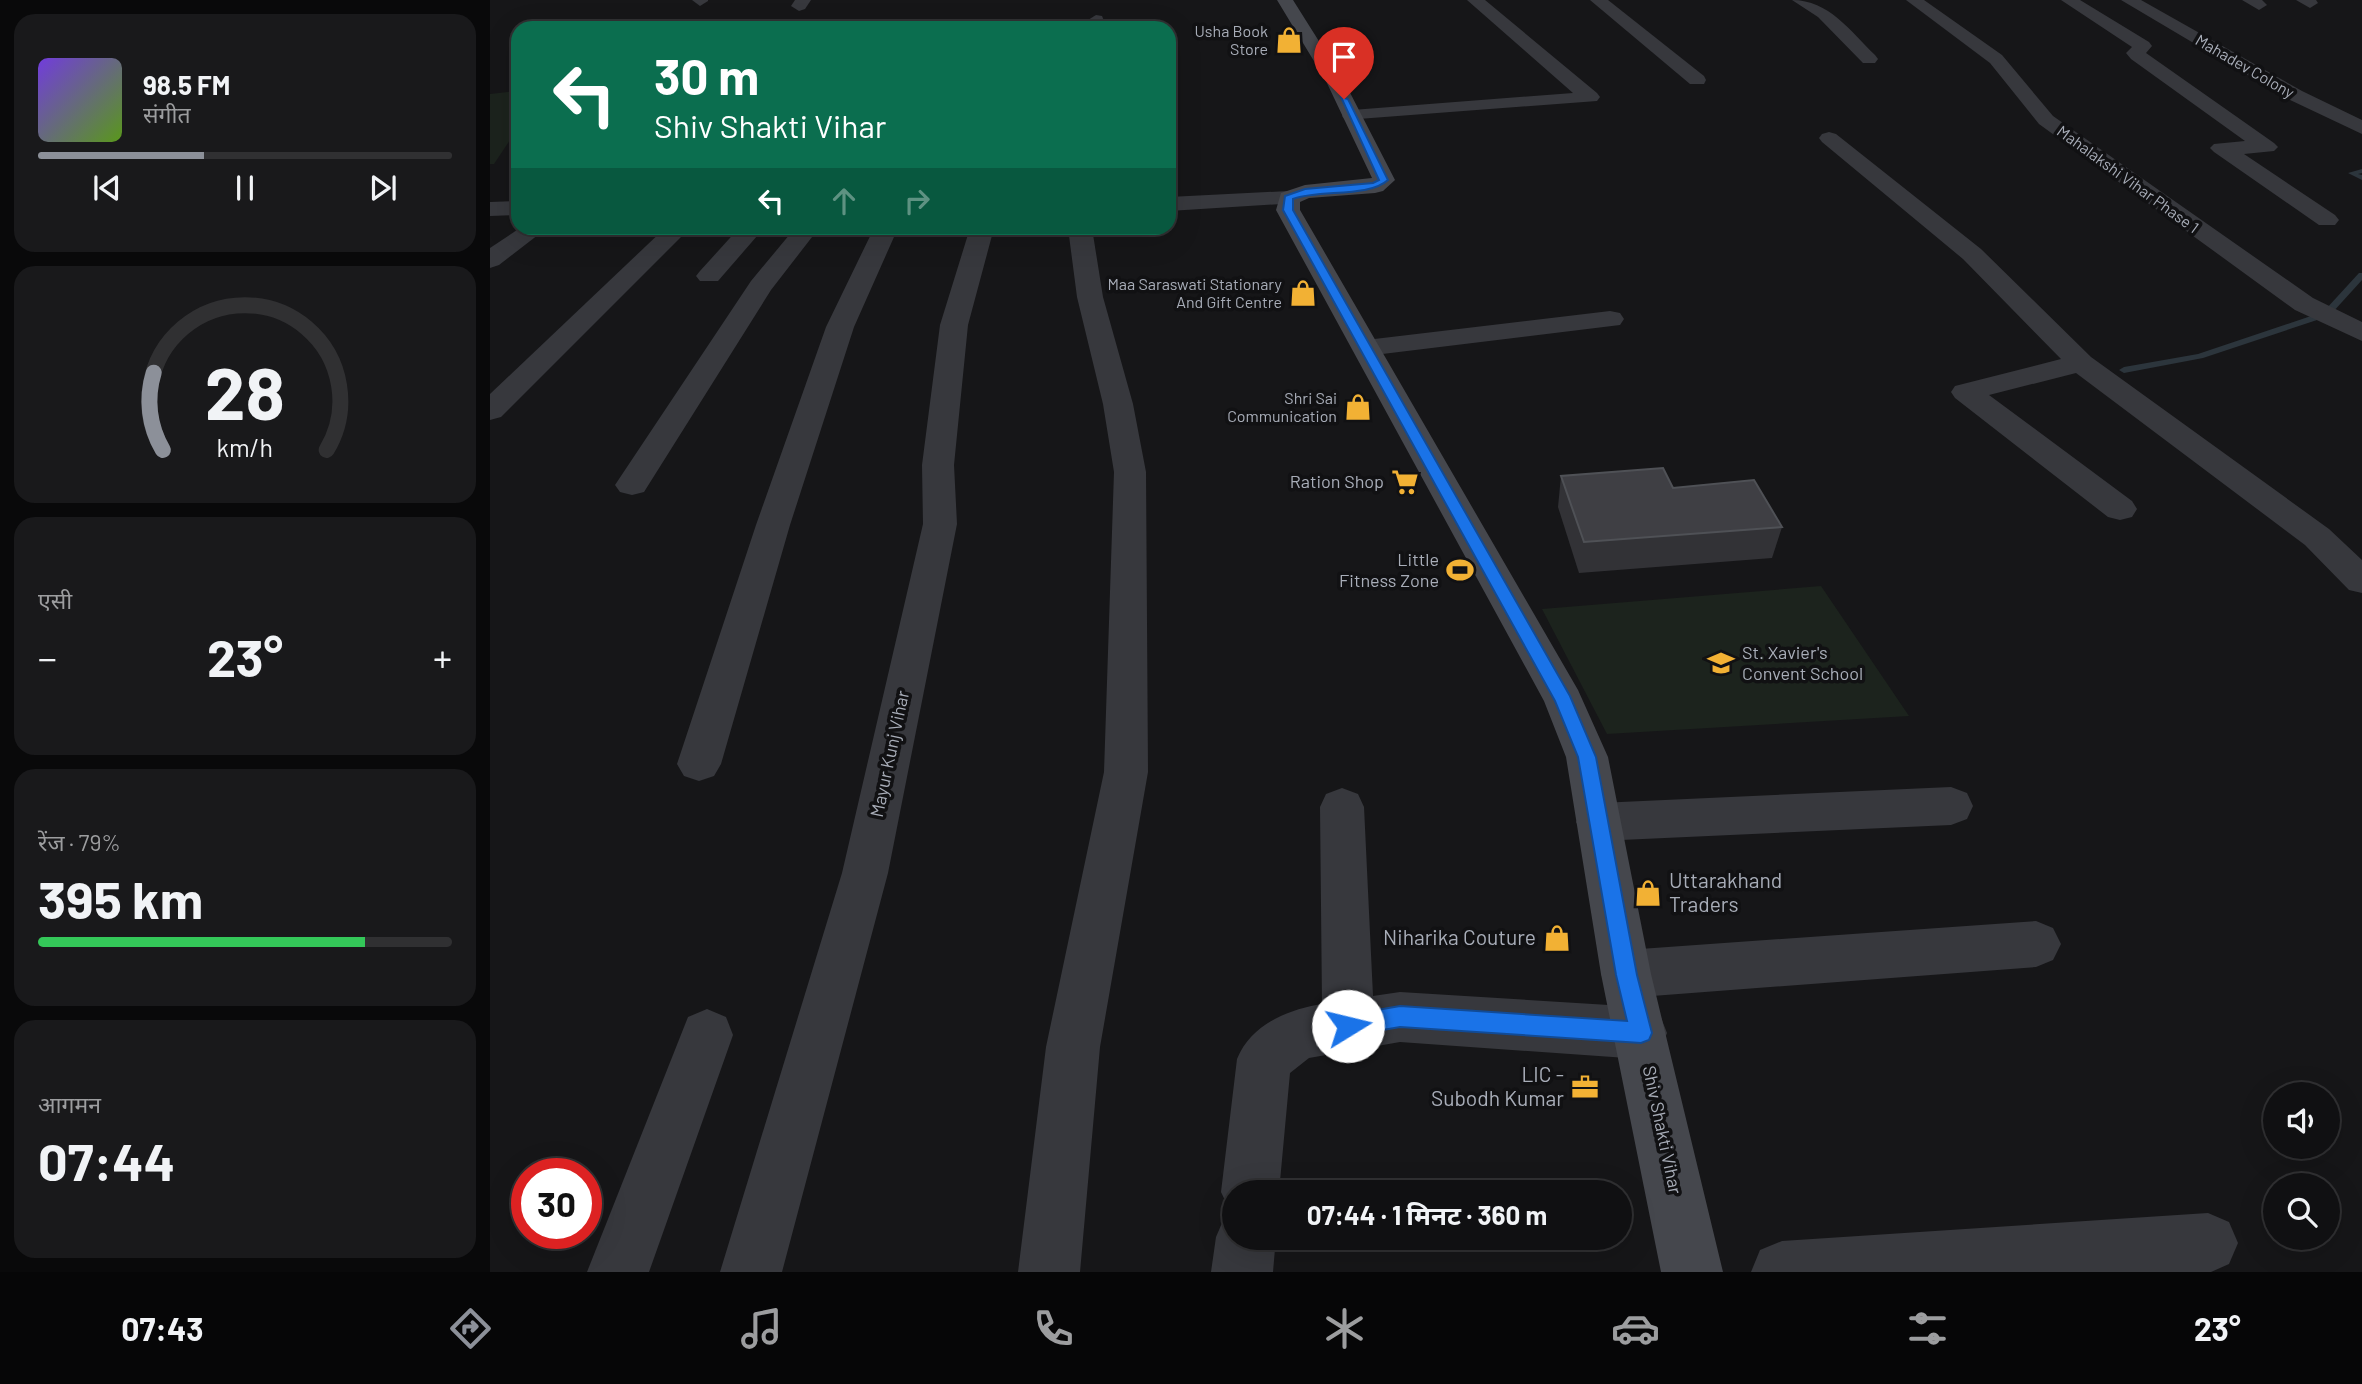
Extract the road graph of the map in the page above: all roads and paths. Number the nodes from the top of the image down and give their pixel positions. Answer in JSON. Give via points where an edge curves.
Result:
{"nodes":[{"id":1,"x":1285,"y":0,"type":"edge"},
{"id":2,"x":1475,"y":0,"type":"edge"},
{"id":3,"x":1598,"y":0,"type":"edge"},
{"id":4,"x":1800,"y":0,"type":"edge"},
{"id":5,"x":1914,"y":0,"type":"edge"},
{"id":6,"x":2069,"y":0,"type":"edge"},
{"id":7,"x":2129,"y":0,"type":"edge"},
{"id":8,"x":1869,"y":59,"type":"dead end"},
{"id":9,"x":1697,"y":80,"type":"dead end"},
{"id":10,"x":1352,"y":116,"type":"junction"},
{"id":11,"x":2362,"y":128,"type":"edge"},
{"id":12,"x":1829,"y":138,"type":"dead end"},
{"id":13,"x":1289,"y":198,"type":"junction"},
{"id":14,"x":1176,"y":204,"type":"edge"},
{"id":15,"x":511,"y":208,"type":"edge"},
{"id":16,"x":490,"y":209,"type":"edge"},
{"id":17,"x":2327,"y":220,"type":"dead end"},
{"id":18,"x":525,"y":235,"type":"edge"},
{"id":19,"x":671,"y":235,"type":"edge"},
{"id":20,"x":746,"y":235,"type":"edge"},
{"id":21,"x":801,"y":235,"type":"edge"},
{"id":22,"x":883,"y":235,"type":"edge"},
{"id":23,"x":980,"y":235,"type":"edge"},
{"id":24,"x":1081,"y":235,"type":"edge"},
{"id":25,"x":490,"y":260,"type":"edge"},
{"id":26,"x":709,"y":276,"type":"dead end"},
{"id":27,"x":1611,"y":319,"type":"dead end"},
{"id":28,"x":2362,"y":334,"type":"edge"},
{"id":29,"x":1366,"y":348,"type":"junction"},
{"id":30,"x":2081,"y":363,"type":"junction"},
{"id":31,"x":490,"y":411,"type":"edge"},
{"id":32,"x":632,"y":485,"type":"dead end"},
{"id":33,"x":2120,"y":509,"type":"dead end"},
{"id":34,"x":2362,"y":581,"type":"edge"},
{"id":35,"x":699,"y":764,"type":"dead end"},
{"id":36,"x":1951,"y":806,"type":"dead end"},
{"id":37,"x":1342,"y":807,"type":"dead end"},
{"id":38,"x":1599,"y":822,"type":"junction"},
{"id":39,"x":2036,"y":944,"type":"dead end"},
{"id":40,"x":1626,"y":975,"type":"junction"},
{"id":41,"x":1348,"y":1026,"type":"junction"},
{"id":42,"x":1641,"y":1033,"type":"junction"},
{"id":43,"x":707,"y":1035,"type":"dead end"},
{"id":44,"x":1251,"y":1180,"type":"edge"},
{"id":45,"x":2208,"y":1243,"type":"dead end"},
{"id":46,"x":1245,"y":1250,"type":"edge"},
{"id":47,"x":618,"y":1272,"type":"edge"},
{"id":48,"x":751,"y":1272,"type":"edge"},
{"id":49,"x":1049,"y":1272,"type":"edge"},
{"id":50,"x":1242,"y":1272,"type":"edge"},
{"id":51,"x":1692,"y":1272,"type":"edge"},
{"id":52,"x":1782,"y":1272,"type":"edge"}],
"edges":[{"from":1,"to":10,"type":"street"},
{"from":2,"to":10,"type":"street","via":[[1590,97]]},
{"from":3,"to":9,"type":"street"},
{"from":4,"to":8,"type":"street","via":[[1824,14]]},
{"from":5,"to":28,"type":"street","name":"Mahalakshi Vihar Phase 1","via":[[1996,59],[2046,120],[2304,304]]},
{"from":6,"to":17,"type":"street","via":[[2143,46],[2137,55],[2267,147],[2221,148]]},
{"from":7,"to":11,"type":"street","name":"Mahadev Colony"},
{"from":10,"to":13,"type":"street","via":[[1384,180],[1375,186],[1305,192]]},
{"from":12,"to":30,"type":"street","via":[[1972,254]]},
{"from":13,"to":14,"type":"street"},
{"from":13,"to":29,"type":"street","name":"Shiv Shakti Vihar","via":[[1288,210]]},
{"from":15,"to":16,"type":"street"},
{"from":18,"to":25,"type":"street"},
{"from":19,"to":31,"type":"street"},
{"from":20,"to":26,"type":"street"},
{"from":21,"to":32,"type":"street","via":[[760,287]]},
{"from":22,"to":35,"type":"street","via":[[840,327]]},
{"from":23,"to":48,"type":"street","name":"Mayur Kunj Vihar","via":[[954,324],[938,465],[940,524],[865,873]]},
{"from":24,"to":49,"type":"street","via":[[1090,297],[1130,472],[1126,772],[1073,1047]]},
{"from":27,"to":29,"type":"street"},
{"from":29,"to":38,"type":"street","name":"Shiv Shakti Vihar","via":[[1564,701],[1587,757]]},
{"from":30,"to":33,"type":"street","via":[[1966,392]]},
{"from":30,"to":34,"type":"street","via":[[2317,537]]},
{"from":36,"to":38,"type":"street"},
{"from":37,"to":41,"type":"street"},
{"from":38,"to":40,"type":"street","name":"Shiv Shakti Vihar"},
{"from":39,"to":40,"type":"street"},
{"from":40,"to":42,"type":"street","name":"Shiv Shakti Vihar"},
{"from":41,"to":42,"type":"street","via":[[1400,1017]]},
{"from":41,"to":44,"type":"street","via":[[1298,1034],[1264,1059]]},
{"from":42,"to":51,"type":"street","name":"Shiv Shakti Vihar"},
{"from":43,"to":47,"type":"street"},
{"from":45,"to":52,"type":"street"},
{"from":46,"to":50,"type":"street"}]}
